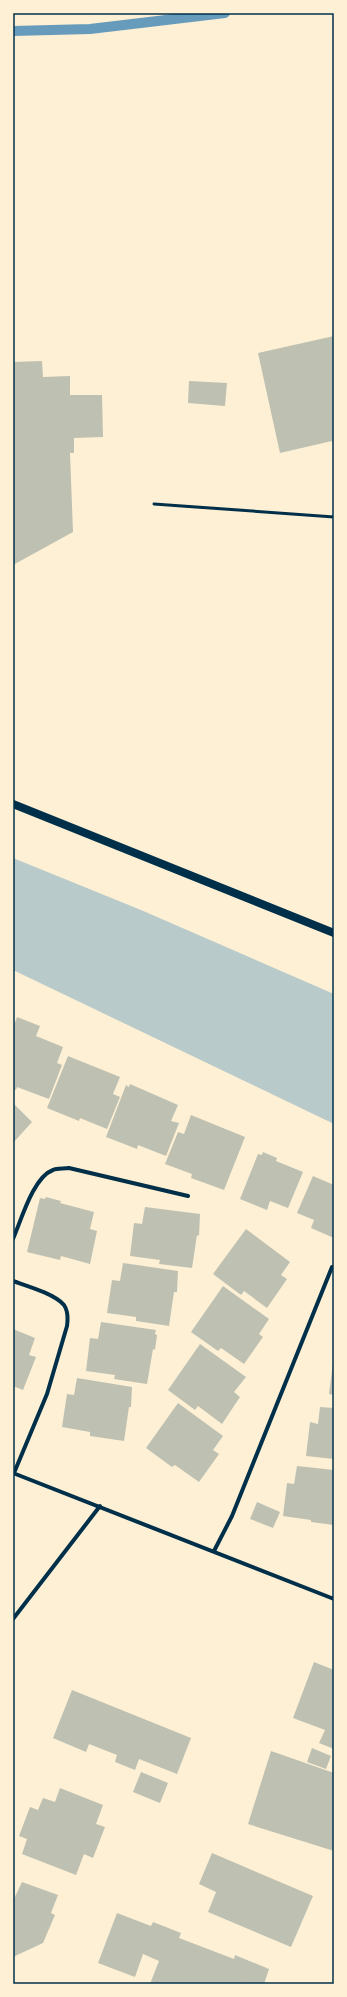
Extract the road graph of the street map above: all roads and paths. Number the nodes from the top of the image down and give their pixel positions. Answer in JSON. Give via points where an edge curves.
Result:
{"nodes":[{"id":1,"x":154,"y":504,"type":"dead end"},
{"id":2,"x":334,"y":518,"type":"edge"},
{"id":3,"x":13,"y":804,"type":"edge"},
{"id":4,"x":334,"y":933,"type":"edge"},
{"id":5,"x":188,"y":1196,"type":"dead end"},
{"id":6,"x":13,"y":1239,"type":"edge"},
{"id":7,"x":332,"y":1267,"type":"dead end"},
{"id":8,"x":13,"y":1281,"type":"edge"},
{"id":9,"x":14,"y":1473,"type":"edge"},
{"id":10,"x":100,"y":1506,"type":"junction"},
{"id":11,"x":214,"y":1551,"type":"junction"},
{"id":12,"x":334,"y":1598,"type":"edge"},
{"id":13,"x":13,"y":1619,"type":"edge"}],
"edges":[{"from":1,"to":2,"type":"lane"},
{"from":3,"to":4,"type":"main road"},
{"from":5,"to":6,"type":"street","via":[[68,1168],[52,1170],[41,1178]]},
{"from":7,"to":11,"type":"street","via":[[232,1516]]},
{"from":8,"to":9,"type":"street","via":[[54,1298],[64,1305],[68,1315],[47,1394]]},
{"from":9,"to":10,"type":"street"},
{"from":10,"to":11,"type":"street"},
{"from":10,"to":13,"type":"street"},
{"from":11,"to":12,"type":"street"}]}
